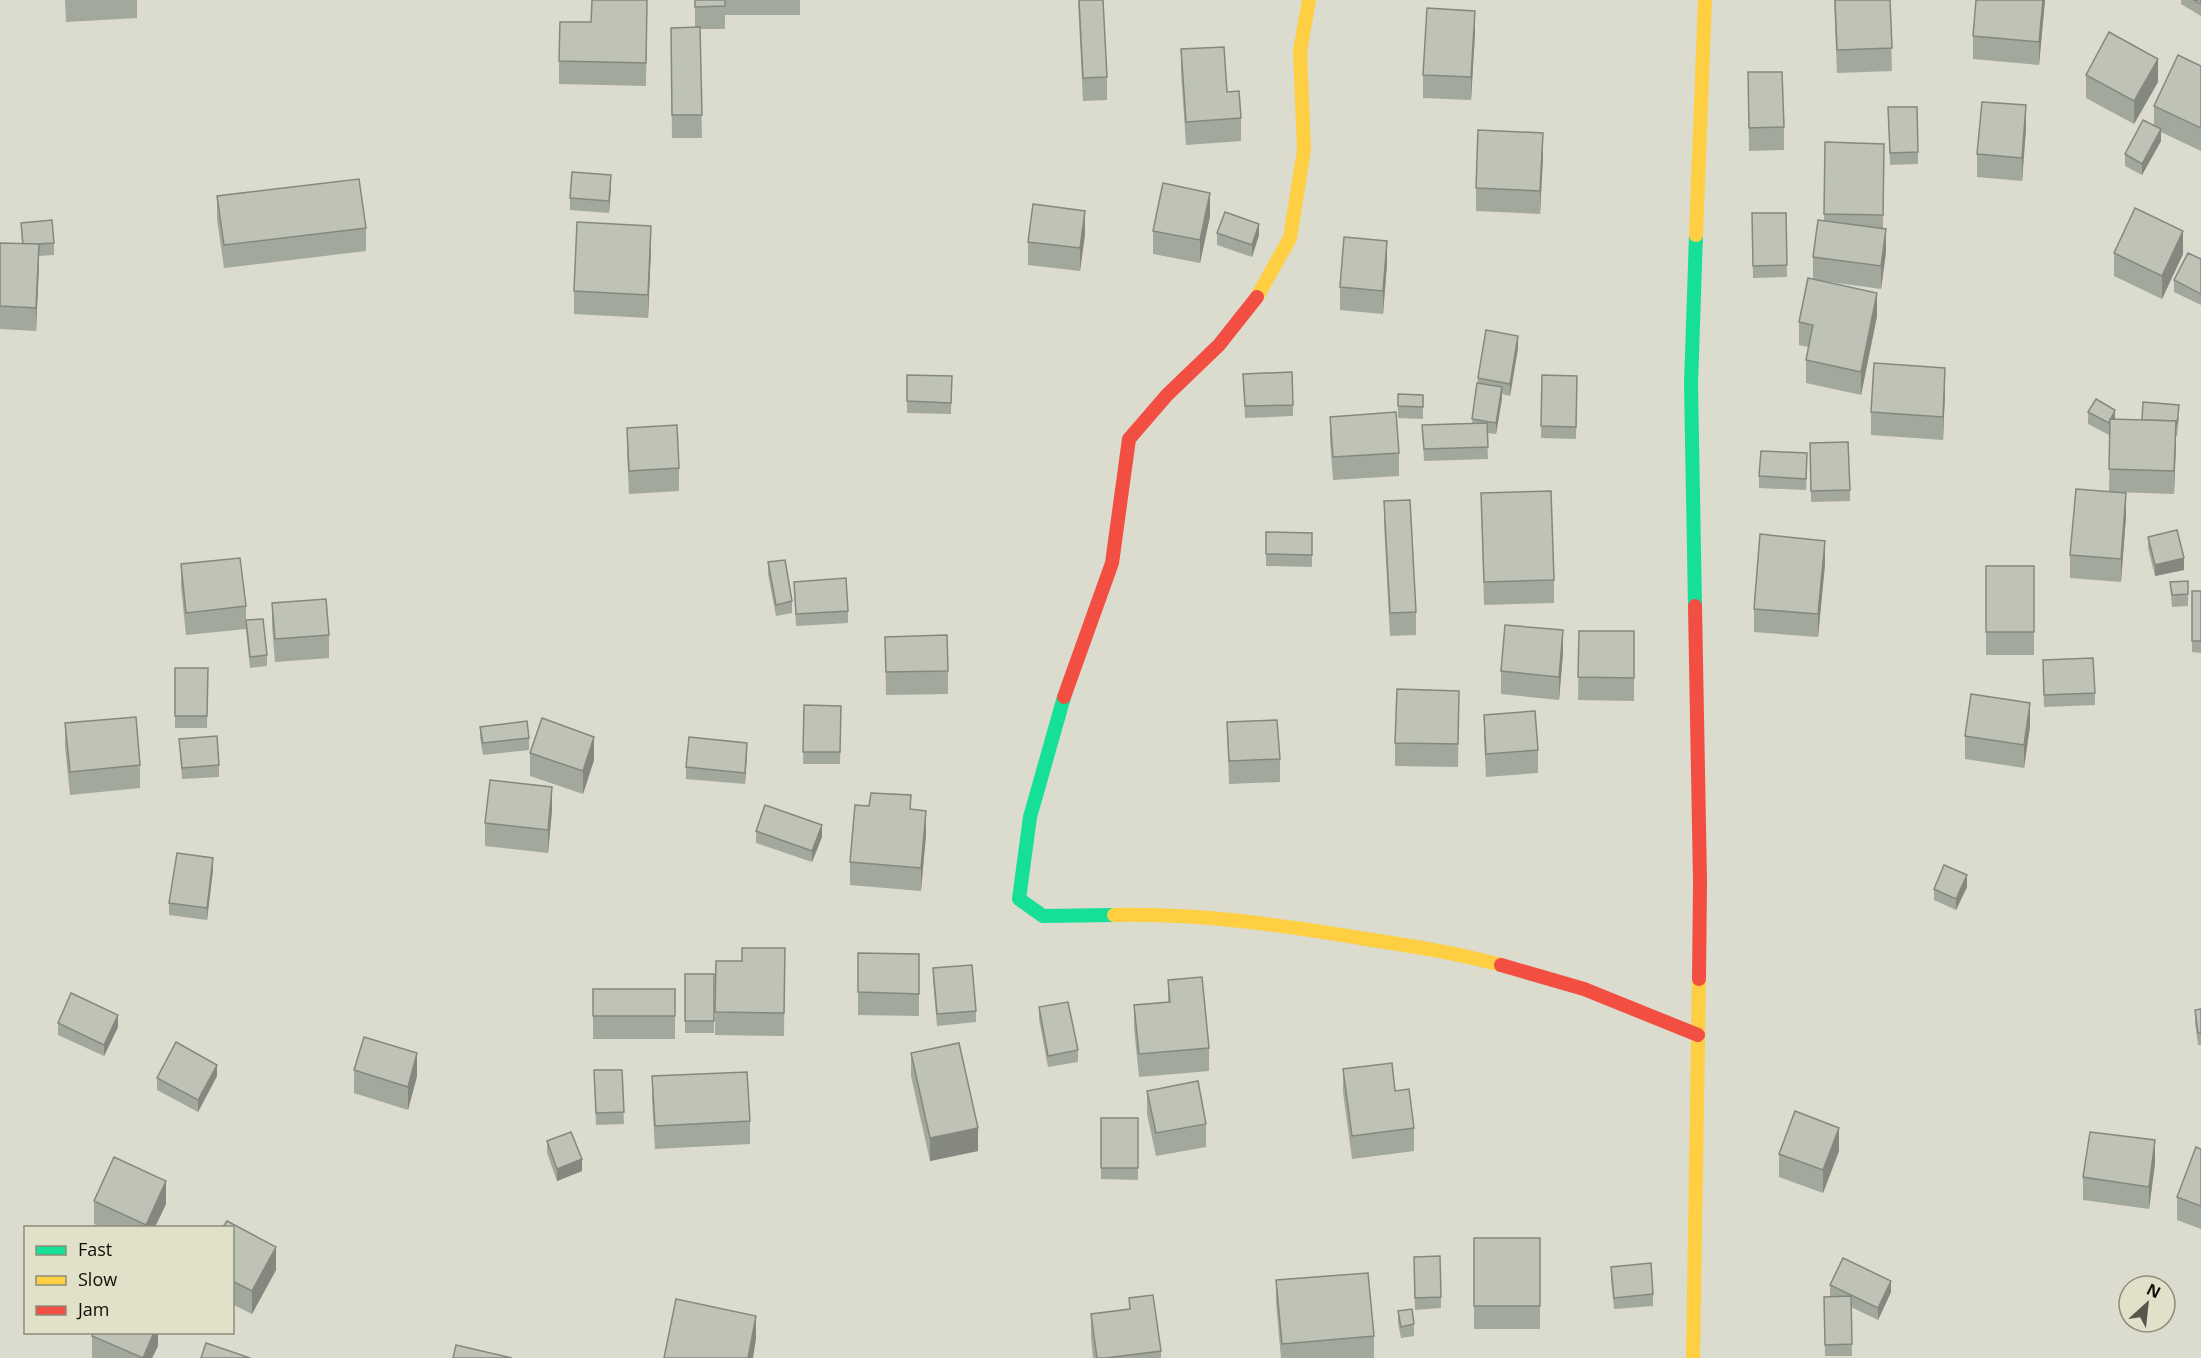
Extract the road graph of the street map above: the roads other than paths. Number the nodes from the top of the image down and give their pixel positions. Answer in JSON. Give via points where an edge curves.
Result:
{"nodes":[{"id":1,"x":1310,"y":0,"type":"edge"},
{"id":2,"x":1706,"y":0,"type":"edge"},
{"id":3,"x":1698,"y":1035,"type":"junction"},
{"id":4,"x":1693,"y":1358,"type":"edge"}],
"edges":[{"from":1,"to":3,"type":"street","via":[[1300,51],[1304,150],[1290,238],[1257,297],[1219,345],[1167,395],[1130,439],[1112,564],[1066,690],[1030,817],[1019,899],[1043,916],[1155,914],[1267,922],[1465,955],[1584,989]]},
{"from":2,"to":3,"type":"street","via":[[1691,384],[1700,881]]},
{"from":3,"to":4,"type":"street"}]}
